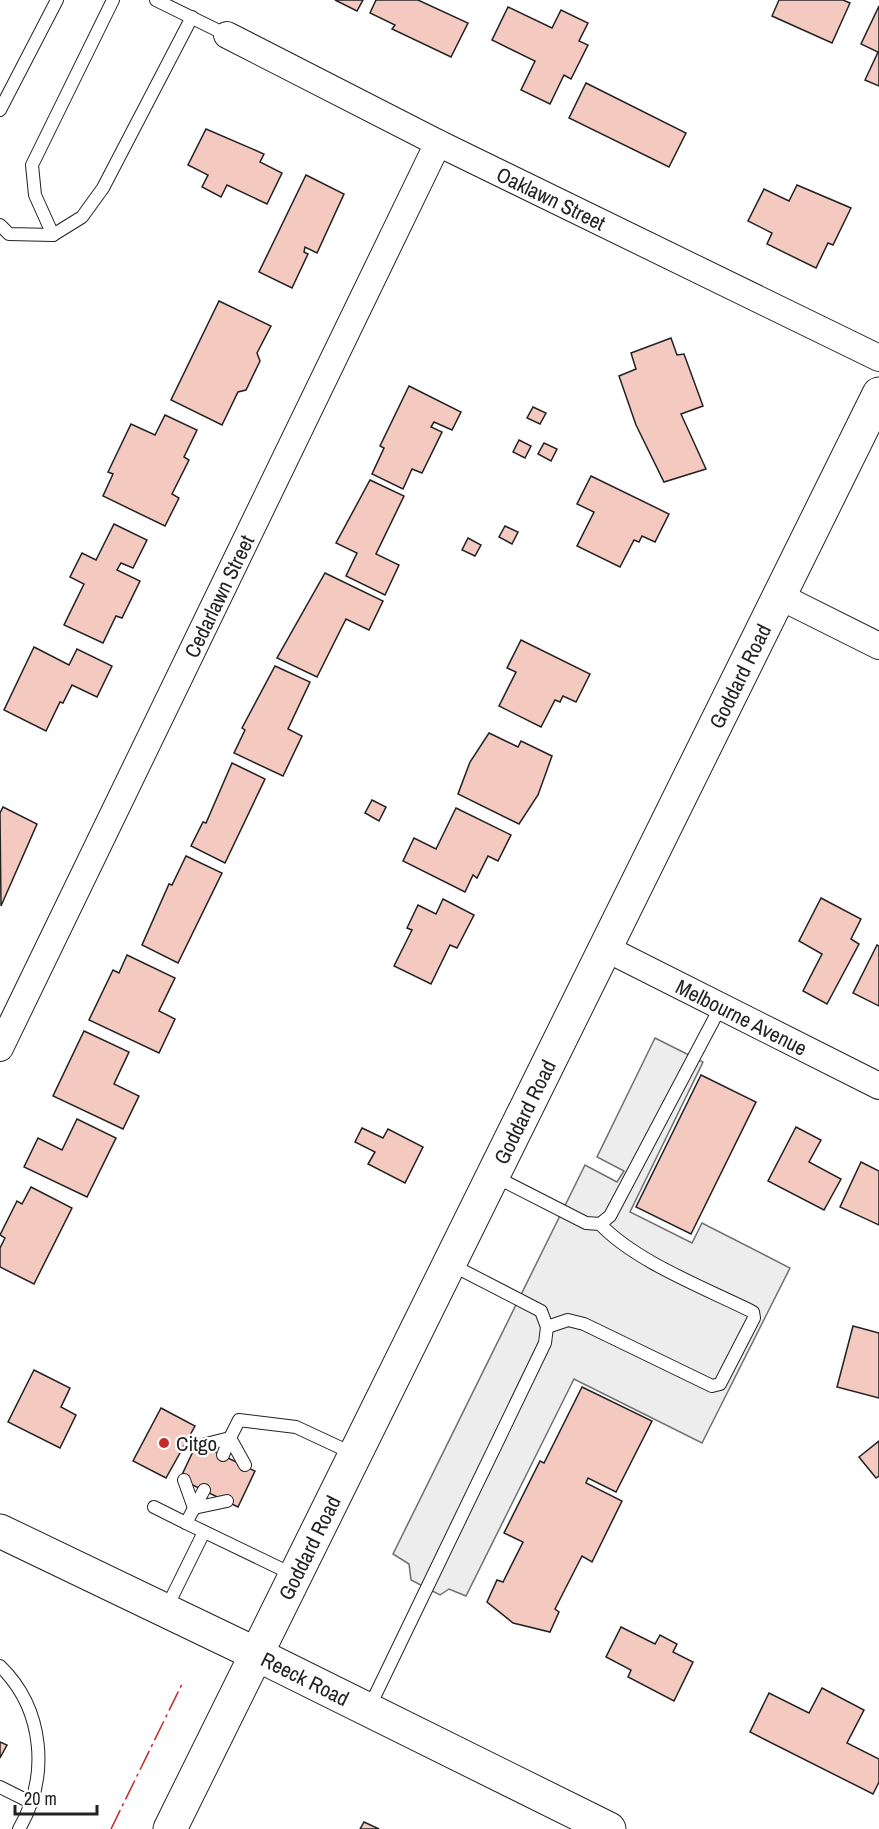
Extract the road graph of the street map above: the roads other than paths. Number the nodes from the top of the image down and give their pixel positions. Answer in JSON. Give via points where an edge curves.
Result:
{"nodes":[{"id":1,"x":57,"y":0,"type":"edge"},
{"id":2,"x":112,"y":0,"type":"edge"},
{"id":3,"x":156,"y":0,"type":"edge"},
{"id":4,"x":192,"y":17,"type":"junction"},
{"id":5,"x":227,"y":34,"type":"joint"},
{"id":6,"x":0,"y":110,"type":"edge"},
{"id":7,"x":438,"y":143,"type":"junction"},
{"id":8,"x":0,"y":225,"type":"edge"},
{"id":9,"x":53,"y":235,"type":"junction"},
{"id":10,"x":879,"y":358,"type":"edge"},
{"id":11,"x":879,"y":394,"type":"edge"},
{"id":12,"x":779,"y":596,"type":"junction"},
{"id":13,"x":879,"y":646,"type":"edge"},
{"id":14,"x":605,"y":948,"type":"junction"},
{"id":15,"x":721,"y":1006,"type":"junction"},
{"id":16,"x":9,"y":1009,"type":"edge"},
{"id":17,"x":0,"y":1048,"type":"edge"},
{"id":18,"x":879,"y":1086,"type":"edge"},
{"id":19,"x":493,"y":1175,"type":"junction"},
{"id":20,"x":600,"y":1224,"type":"junction"},
{"id":21,"x":449,"y":1264,"type":"junction"},
{"id":22,"x":547,"y":1327,"type":"junction"},
{"id":23,"x":230,"y":1438,"type":"junction"},
{"id":24,"x":202,"y":1445,"type":"dead end"},
{"id":25,"x":223,"y":1455,"type":"dead end"},
{"id":26,"x":355,"y":1455,"type":"junction"},
{"id":27,"x":244,"y":1465,"type":"dead end"},
{"id":28,"x":184,"y":1480,"type":"dead end"},
{"id":29,"x":204,"y":1491,"type":"dead end"},
{"id":30,"x":226,"y":1501,"type":"dead end"},
{"id":31,"x":154,"y":1507,"type":"dead end"},
{"id":32,"x":194,"y":1508,"type":"junction"},
{"id":33,"x":186,"y":1523,"type":"junction"},
{"id":34,"x":0,"y":1531,"type":"edge"},
{"id":35,"x":204,"y":1532,"type":"junction"},
{"id":36,"x":295,"y":1576,"type":"junction"},
{"id":37,"x":165,"y":1611,"type":"junction"},
{"id":38,"x":256,"y":1654,"type":"junction"},
{"id":39,"x":0,"y":1666,"type":"edge"},
{"id":40,"x":368,"y":1709,"type":"junction"},
{"id":41,"x":0,"y":1787,"type":"edge"},
{"id":42,"x":32,"y":1803,"type":"junction"},
{"id":43,"x":19,"y":1829,"type":"edge"},
{"id":44,"x":170,"y":1829,"type":"edge"},
{"id":45,"x":609,"y":1829,"type":"edge"}],
"edges":[{"from":1,"to":6,"type":"lane"},
{"from":2,"to":9,"type":"lane","via":[[32,165],[35,195]]},
{"from":3,"to":4,"type":"lane"},
{"from":4,"to":5,"type":"lane"},
{"from":4,"to":9,"type":"lane","via":[[103,188],[82,217]]},
{"from":5,"to":7,"type":"street","name":"Oaklawn Street"},
{"from":7,"to":10,"type":"street","name":"Oaklawn Street"},
{"from":7,"to":16,"type":"street","name":"Cedarlawn Street"},
{"from":8,"to":9,"type":"lane","via":[[9,234]]},
{"from":11,"to":12,"type":"main road","name":"Goddard Road"},
{"from":12,"to":13,"type":"street"},
{"from":12,"to":14,"type":"main road","name":"Goddard Road"},
{"from":14,"to":15,"type":"street","name":"Melbourne Avenue"},
{"from":14,"to":19,"type":"main road","name":"Goddard Road"},
{"from":15,"to":18,"type":"street","name":"Melbourne Avenue"},
{"from":15,"to":20,"type":"lane","via":[[610,1216]]},
{"from":16,"to":17,"type":"street","name":"Cedarlawn Street"},
{"from":19,"to":20,"type":"lane","via":[[586,1223]]},
{"from":19,"to":21,"type":"main road","name":"Goddard Road"},
{"from":20,"to":22,"type":"lane","via":[[633,1251],[753,1312],[754,1318],[725,1375],[720,1384],[712,1386],[584,1324],[568,1320]]},
{"from":21,"to":22,"type":"lane","via":[[541,1311]]},
{"from":21,"to":26,"type":"main road","name":"Goddard Road"},
{"from":22,"to":40,"type":"lane","via":[[545,1343]]},
{"from":23,"to":24,"type":"lane"},
{"from":23,"to":25,"type":"lane"},
{"from":23,"to":26,"type":"lane","via":[[239,1420],[296,1427]]},
{"from":23,"to":27,"type":"lane"},
{"from":26,"to":36,"type":"main road","name":"Goddard Road"},
{"from":28,"to":32,"type":"lane"},
{"from":29,"to":32,"type":"lane"},
{"from":30,"to":32,"type":"lane"},
{"from":31,"to":33,"type":"lane"},
{"from":32,"to":33,"type":"lane"},
{"from":33,"to":35,"type":"lane"},
{"from":34,"to":37,"type":"main road","name":"Reeck Road"},
{"from":35,"to":36,"type":"lane"},
{"from":35,"to":37,"type":"lane"},
{"from":36,"to":38,"type":"main road","name":"Goddard Road"},
{"from":37,"to":38,"type":"main road","name":"Reeck Road"},
{"from":38,"to":40,"type":"main road","name":"Reeck Road"},
{"from":38,"to":44,"type":"main road","name":"Goddard Road"},
{"from":39,"to":42,"type":"lane","via":[[19,1688],[36,1723],[39,1761]]},
{"from":40,"to":45,"type":"main road","name":"Reeck Road"},
{"from":41,"to":42,"type":"lane"},
{"from":42,"to":43,"type":"lane"}]}
